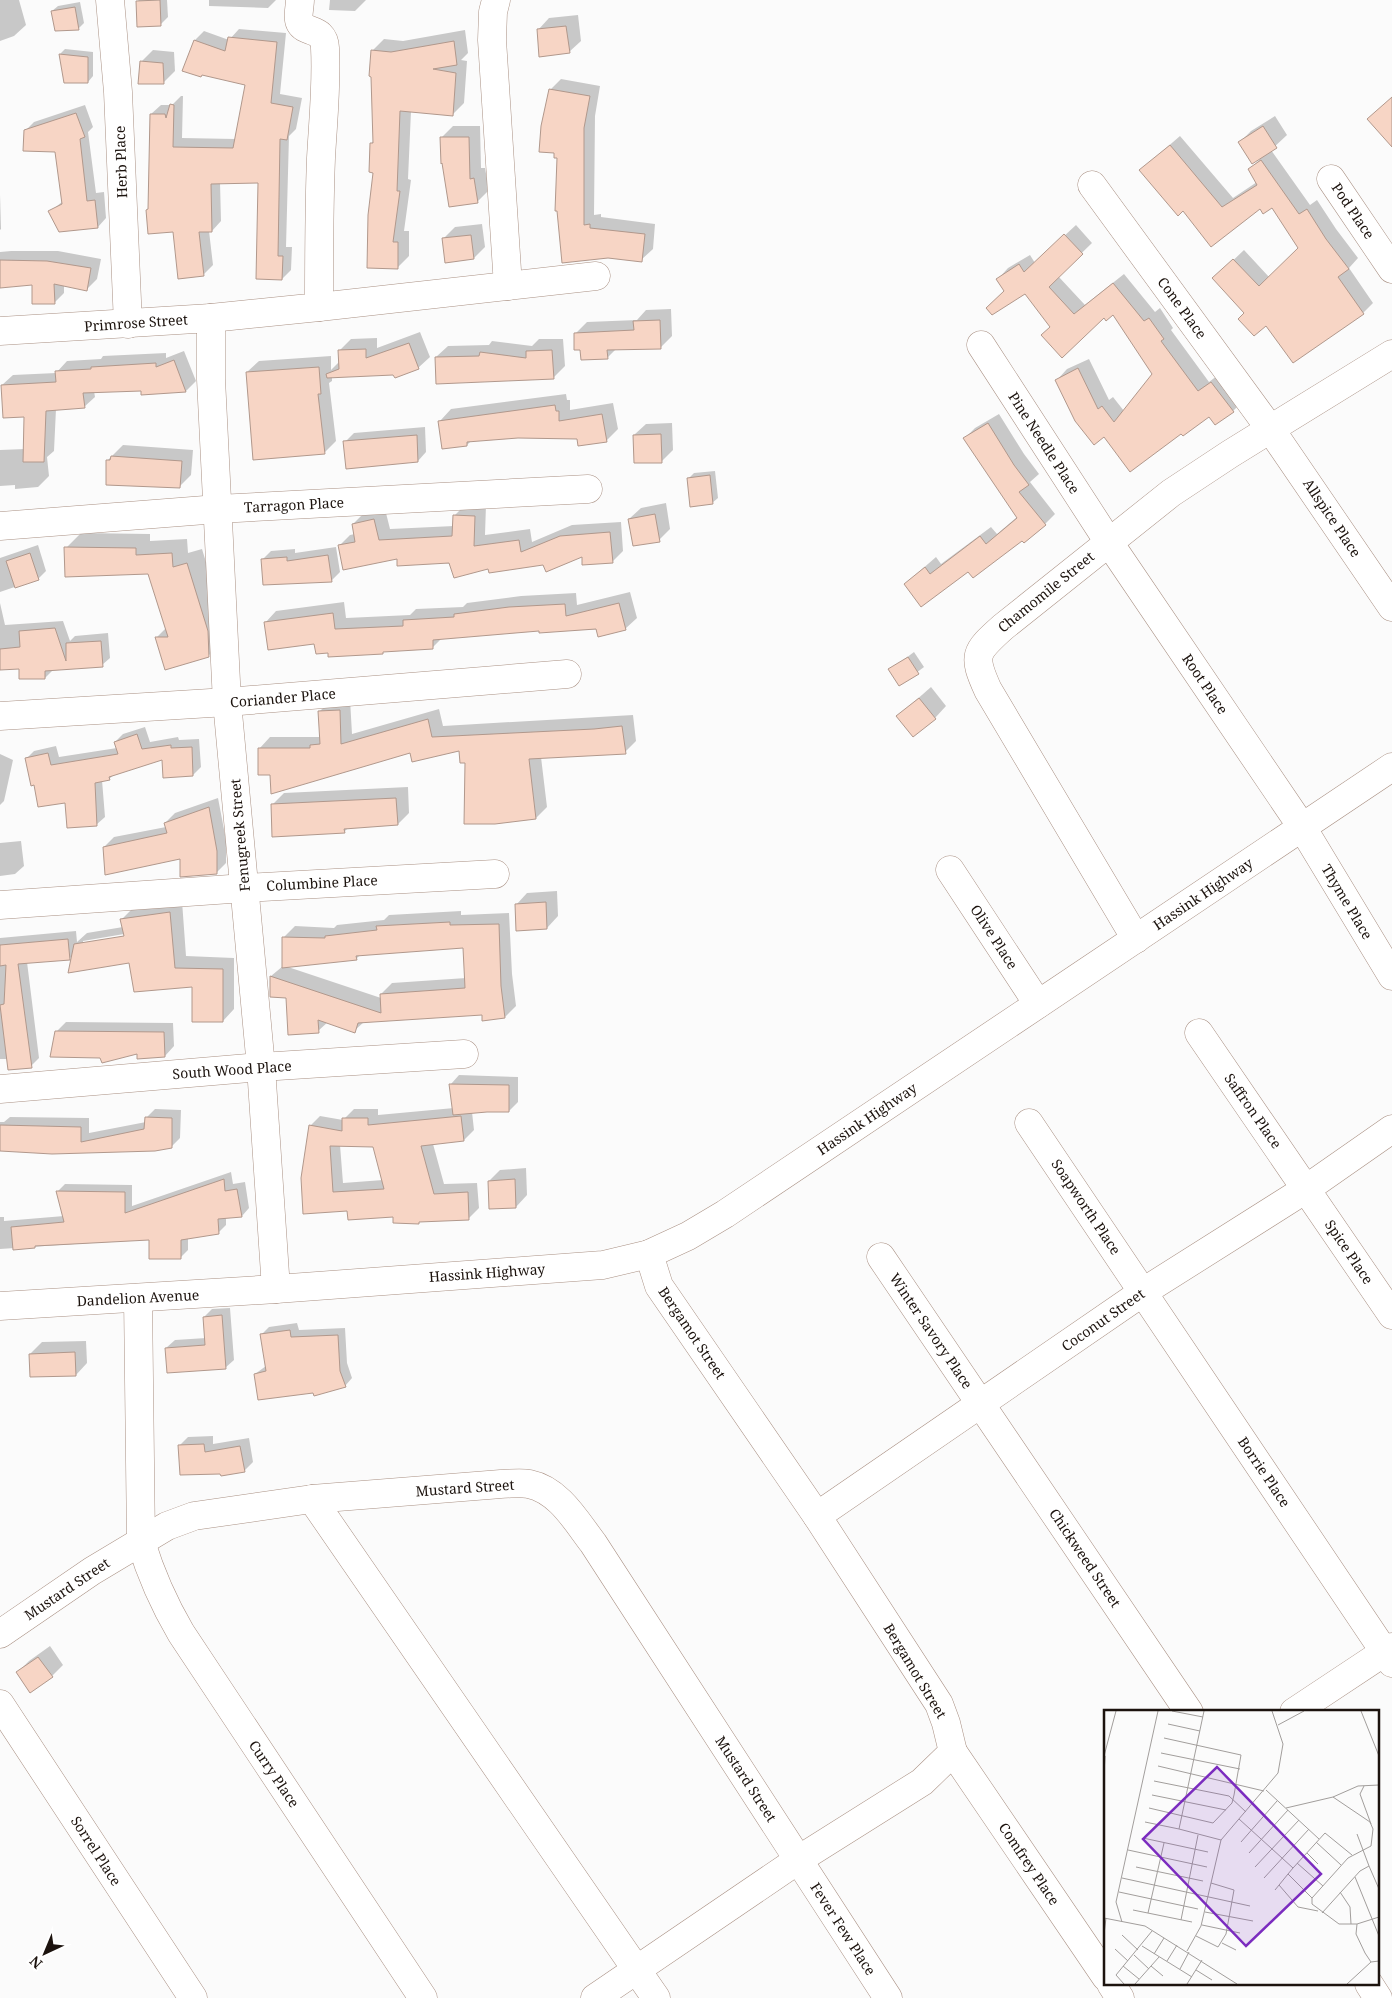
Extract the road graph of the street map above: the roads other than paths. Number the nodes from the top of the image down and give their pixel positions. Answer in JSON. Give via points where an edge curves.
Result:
{"nodes":[{"id":1,"x":110,"y":0,"type":"edge"},
{"id":2,"x":300,"y":0,"type":"edge"},
{"id":3,"x":496,"y":0,"type":"edge"},
{"id":4,"x":1331,"y":179,"type":"dead end"},
{"id":5,"x":1092,"y":185,"type":"dead end"},
{"id":6,"x":1392,"y":269,"type":"edge"},
{"id":7,"x":596,"y":276,"type":"dead end"},
{"id":8,"x":508,"y":286,"type":"junction"},
{"id":9,"x":318,"y":307,"type":"junction"},
{"id":10,"x":211,"y":318,"type":"junction"},
{"id":11,"x":128,"y":324,"type":"junction"},
{"id":12,"x":0,"y":331,"type":"edge"},
{"id":13,"x":981,"y":345,"type":"dead end"},
{"id":14,"x":1392,"y":354,"type":"edge"},
{"id":15,"x":1271,"y":430,"type":"junction"},
{"id":16,"x":588,"y":488,"type":"dead end"},
{"id":17,"x":218,"y":509,"type":"junction"},
{"id":18,"x":0,"y":526,"type":"edge"},
{"id":19,"x":1108,"y":542,"type":"junction"},
{"id":20,"x":1392,"y":607,"type":"edge"},
{"id":21,"x":566,"y":674,"type":"dead end"},
{"id":22,"x":227,"y":702,"type":"junction"},
{"id":23,"x":0,"y":716,"type":"edge"},
{"id":24,"x":1392,"y":767,"type":"edge"},
{"id":25,"x":1302,"y":827,"type":"junction"},
{"id":26,"x":950,"y":870,"type":"dead end"},
{"id":27,"x":494,"y":874,"type":"dead end"},
{"id":28,"x":244,"y":888,"type":"junction"},
{"id":29,"x":0,"y":905,"type":"edge"},
{"id":30,"x":1136,"y":939,"type":"junction"},
{"id":31,"x":1392,"y":976,"type":"edge"},
{"id":32,"x":1038,"y":1004,"type":"junction"},
{"id":33,"x":1199,"y":1033,"type":"dead end"},
{"id":34,"x":464,"y":1054,"type":"dead end"},
{"id":35,"x":261,"y":1067,"type":"junction"},
{"id":36,"x":0,"y":1088,"type":"edge"},
{"id":37,"x":1029,"y":1122,"type":"dead end"},
{"id":38,"x":1392,"y":1129,"type":"edge"},
{"id":39,"x":1306,"y":1188,"type":"junction"},
{"id":40,"x":649,"y":1254,"type":"junction"},
{"id":41,"x":880,"y":1257,"type":"dead end"},
{"id":42,"x":276,"y":1290,"type":"junction"},
{"id":43,"x":1143,"y":1292,"type":"junction"},
{"id":44,"x":138,"y":1298,"type":"junction"},
{"id":45,"x":0,"y":1306,"type":"edge"},
{"id":46,"x":1392,"y":1315,"type":"edge"},
{"id":47,"x":981,"y":1404,"type":"junction"},
{"id":48,"x":312,"y":1499,"type":"junction"},
{"id":49,"x":817,"y":1516,"type":"junction"},
{"id":50,"x":141,"y":1542,"type":"junction"},
{"id":51,"x":0,"y":1634,"type":"edge"},
{"id":52,"x":1390,"y":1654,"type":"edge"},
{"id":53,"x":0,"y":1704,"type":"edge"},
{"id":54,"x":1188,"y":1710,"type":"edge"},
{"id":55,"x":1297,"y":1710,"type":"edge"},
{"id":56,"x":953,"y":1752,"type":"junction"},
{"id":57,"x":798,"y":1860,"type":"junction"},
{"id":58,"x":636,"y":1970,"type":"junction"},
{"id":59,"x":1104,"y":1974,"type":"edge"},
{"id":60,"x":1112,"y":1986,"type":"edge"},
{"id":61,"x":1370,"y":1986,"type":"edge"},
{"id":62,"x":193,"y":1998,"type":"edge"},
{"id":63,"x":423,"y":1998,"type":"edge"},
{"id":64,"x":595,"y":1998,"type":"edge"},
{"id":65,"x":656,"y":1998,"type":"edge"},
{"id":66,"x":888,"y":1998,"type":"edge"},
{"id":67,"x":1120,"y":1998,"type":"edge"},
{"id":68,"x":1378,"y":1998,"type":"edge"}],
"edges":[{"from":1,"to":11,"type":"street","name":"Herb Place","via":[[118,92]]},
{"from":2,"to":9,"type":"street","via":[[299,21],[318,33],[325,45]]},
{"from":3,"to":8,"type":"street","via":[[492,40]]},
{"from":4,"to":6,"type":"street","name":"Pod Place"},
{"from":5,"to":15,"type":"street","name":"Cone Place"},
{"from":7,"to":8,"type":"street","name":"Primrose Street"},
{"from":8,"to":9,"type":"street","name":"Primrose Street"},
{"from":9,"to":10,"type":"street","name":"Primrose Street"},
{"from":10,"to":11,"type":"street","name":"Primrose Street"},
{"from":10,"to":17,"type":"street","name":"Fenugreek Street"},
{"from":11,"to":12,"type":"street","name":"Primrose Street"},
{"from":13,"to":19,"type":"street","name":"Pine Needle Place"},
{"from":14,"to":15,"type":"street","name":"Chamomile Street"},
{"from":15,"to":19,"type":"street","name":"Chamomile Street","via":[[1171,493]]},
{"from":15,"to":20,"type":"street","name":"Allspice Place"},
{"from":16,"to":17,"type":"street","name":"Tarragon Place"},
{"from":17,"to":18,"type":"street","name":"Tarragon Place"},
{"from":17,"to":22,"type":"street","name":"Fenugreek Street"},
{"from":19,"to":25,"type":"street","name":"Root Place"},
{"from":19,"to":30,"type":"street","name":"Chamomile Street","via":[[985,643],[978,653],[978,663],[988,690]]},
{"from":21,"to":22,"type":"street","name":"Coriander Place"},
{"from":22,"to":23,"type":"street","name":"Coriander Place"},
{"from":22,"to":28,"type":"street","name":"Fenugreek Street"},
{"from":24,"to":25,"type":"street","name":"Hassink Highway"},
{"from":25,"to":30,"type":"street","name":"Hassink Highway"},
{"from":25,"to":31,"type":"street","name":"Thyme Place"},
{"from":26,"to":32,"type":"street","name":"Olive Place"},
{"from":27,"to":28,"type":"street","name":"Columbine Place"},
{"from":28,"to":29,"type":"street","name":"Columbine Place"},
{"from":28,"to":35,"type":"street","name":"Fenugreek Street"},
{"from":30,"to":32,"type":"street","name":"Hassink Highway"},
{"from":32,"to":40,"type":"street","name":"Hassink Highway","via":[[725,1214]]},
{"from":33,"to":39,"type":"street","name":"Saffron Place"},
{"from":34,"to":35,"type":"street","name":"South Wood Place"},
{"from":35,"to":36,"type":"street","name":"South Wood Place"},
{"from":35,"to":42,"type":"street","name":"Fenugreek Street"},
{"from":37,"to":43,"type":"street","name":"Soapworth Place"},
{"from":38,"to":39,"type":"street","name":"Coconut Street"},
{"from":39,"to":43,"type":"street","name":"Coconut Street"},
{"from":39,"to":46,"type":"street","name":"Spice Place"},
{"from":40,"to":42,"type":"street","name":"Hassink Highway","via":[[603,1265]]},
{"from":40,"to":49,"type":"street","name":"Bergamot Street","via":[[659,1286]]},
{"from":41,"to":47,"type":"street","name":"Winter Savory Place"},
{"from":42,"to":44,"type":"street","name":"Dandelion Avenue"},
{"from":43,"to":47,"type":"street","name":"Coconut Street"},
{"from":43,"to":52,"type":"street","name":"Borrie Place"},
{"from":44,"to":45,"type":"street","name":"Dandelion Avenue"},
{"from":44,"to":50,"type":"street","name":"Curry Place"},
{"from":47,"to":49,"type":"street","name":"Coconut Street"},
{"from":47,"to":54,"type":"street","name":"Chickweed Street"},
{"from":48,"to":50,"type":"street","name":"Mustard Street","via":[[194,1516],[167,1526]]},
{"from":48,"to":57,"type":"street","name":"Mustard Street","via":[[528,1484],[558,1499],[593,1544]]},
{"from":48,"to":58,"type":"street"},
{"from":49,"to":56,"type":"street","name":"Bergamot Street","via":[[939,1704]]},
{"from":50,"to":51,"type":"street","name":"Mustard Street"},
{"from":50,"to":63,"type":"street","name":"Curry Place","via":[[150,1574],[181,1634]]},
{"from":52,"to":55,"type":"street"},
{"from":53,"to":62,"type":"street","name":"Sorrel Place"},
{"from":56,"to":57,"type":"street","via":[[922,1782]]},
{"from":56,"to":59,"type":"street","name":"Comfrey Place"},
{"from":57,"to":58,"type":"street"},
{"from":57,"to":66,"type":"street","name":"Fever Few Place"},
{"from":58,"to":64,"type":"street"},
{"from":58,"to":65,"type":"street"},
{"from":60,"to":67,"type":"street"},
{"from":61,"to":68,"type":"street"}]}
